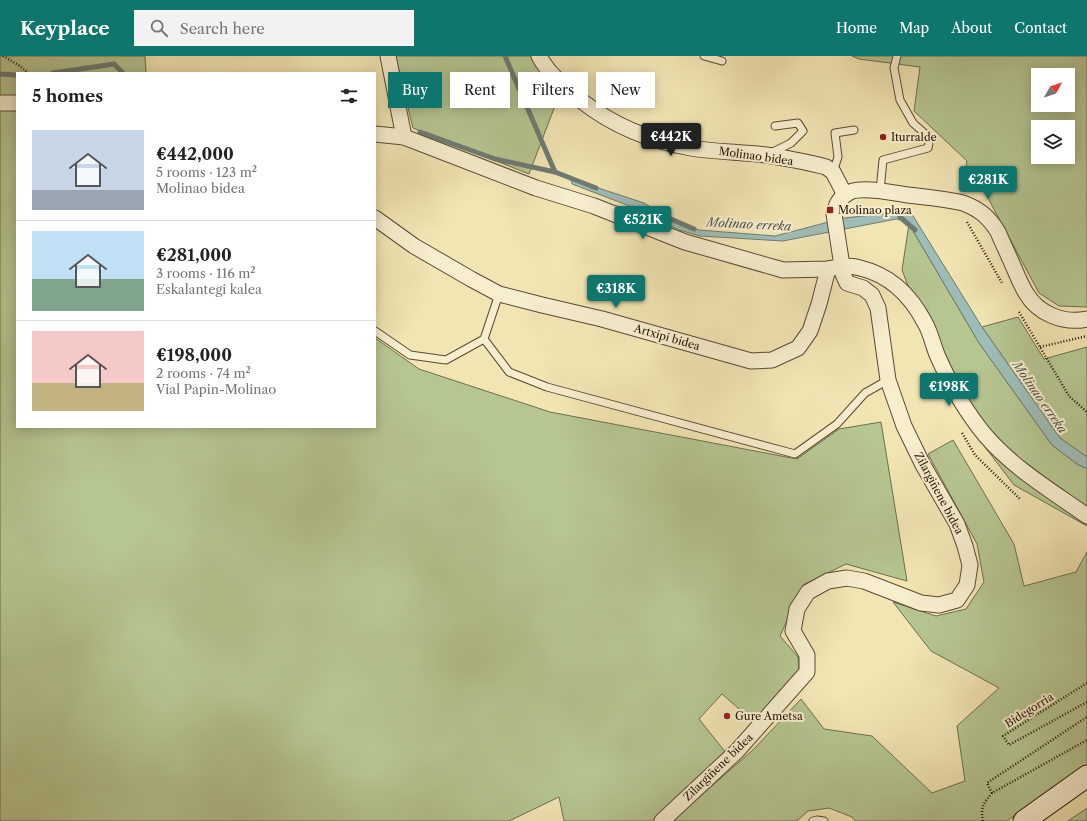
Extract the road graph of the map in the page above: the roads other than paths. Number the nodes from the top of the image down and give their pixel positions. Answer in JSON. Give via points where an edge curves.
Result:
{"nodes":[{"id":1,"x":388,"y":56,"type":"edge"},
{"id":2,"x":538,"y":56,"type":"edge"},
{"id":3,"x":704,"y":56,"type":"edge"},
{"id":4,"x":897,"y":56,"type":"edge"},
{"id":5,"x":722,"y":61,"type":"dead end"},
{"id":6,"x":0,"y":103,"type":"edge"},
{"id":7,"x":16,"y":103,"type":"edge"},
{"id":8,"x":775,"y":126,"type":"dead end"},
{"id":9,"x":854,"y":130,"type":"dead end"},
{"id":10,"x":376,"y":134,"type":"edge"},
{"id":11,"x":404,"y":137,"type":"junction"},
{"id":12,"x":767,"y":155,"type":"junction"},
{"id":13,"x":833,"y":172,"type":"junction"},
{"id":14,"x":880,"y":191,"type":"junction"},
{"id":15,"x":846,"y":195,"type":"junction"},
{"id":16,"x":376,"y":219,"type":"edge"},
{"id":17,"x":835,"y":268,"type":"junction"},
{"id":18,"x":499,"y":294,"type":"junction"},
{"id":19,"x":1087,"y":319,"type":"edge"},
{"id":20,"x":376,"y":332,"type":"edge"},
{"id":21,"x":484,"y":339,"type":"junction"},
{"id":22,"x":888,"y":380,"type":"junction"},
{"id":23,"x":1087,"y":516,"type":"edge"},
{"id":24,"x":1087,"y":776,"type":"edge"},
{"id":25,"x":1087,"y":792,"type":"edge"},
{"id":26,"x":662,"y":821,"type":"edge"},
{"id":27,"x":813,"y":821,"type":"edge"},
{"id":28,"x":824,"y":821,"type":"edge"},
{"id":29,"x":1024,"y":821,"type":"edge"},
{"id":30,"x":1046,"y":821,"type":"edge"}],
"edges":[{"from":1,"to":11,"type":"street"},
{"from":2,"to":12,"type":"street","name":"Molinao bidea","via":[[552,75],[570,92],[600,114],[632,131],[691,148]]},
{"from":3,"to":5,"type":"lane"},
{"from":4,"to":14,"type":"lane","via":[[894,68],[900,100],[913,123],[930,138],[928,148],[883,160]]},
{"from":6,"to":7,"type":"street"},
{"from":8,"to":12,"type":"lane","via":[[798,123],[803,131],[791,143]]},
{"from":9,"to":13,"type":"lane","via":[[835,132],[838,157]]},
{"from":10,"to":11,"type":"street"},
{"from":11,"to":17,"type":"street","via":[[685,242],[783,270]]},
{"from":12,"to":13,"type":"street","name":"Molinao bidea","via":[[822,166]]},
{"from":13,"to":15,"type":"street"},
{"from":14,"to":15,"type":"street","via":[[854,190]]},
{"from":14,"to":19,"type":"street","via":[[954,201],[972,206],[987,217],[996,228],[1034,304],[1042,311],[1062,319]]},
{"from":15,"to":17,"type":"street","name":"Artxipi bidea","via":[[838,201],[834,214],[837,236]]},
{"from":16,"to":18,"type":"street","name":"Artxipi bidea","via":[[414,246]]},
{"from":17,"to":18,"type":"street","name":"Artxipi bidea","via":[[810,331],[798,348],[772,360],[751,361],[602,319]]},
{"from":17,"to":22,"type":"street","name":"Zilargiñene bidea","via":[[843,274],[847,283],[863,288],[872,295],[878,308]]},
{"from":17,"to":23,"type":"street","via":[[869,270],[900,288],[926,324],[948,378],[984,434],[1024,471]]},
{"from":18,"to":21,"type":"lane"},
{"from":20,"to":21,"type":"lane","via":[[410,355],[446,360]]},
{"from":21,"to":22,"type":"lane","via":[[509,372],[547,387],[795,454],[836,424],[865,393]]},
{"from":22,"to":26,"type":"street","name":"Zilargiñene bidea","via":[[904,426],[957,524],[970,565],[967,585],[956,600],[939,605],[921,603],[864,581],[847,578],[828,581],[808,592],[796,610],[793,631],[807,655],[807,672],[738,751]]},
{"from":24,"to":29,"type":"street"},
{"from":25,"to":30,"type":"street"},
{"from":27,"to":28,"type":"lane"}]}
